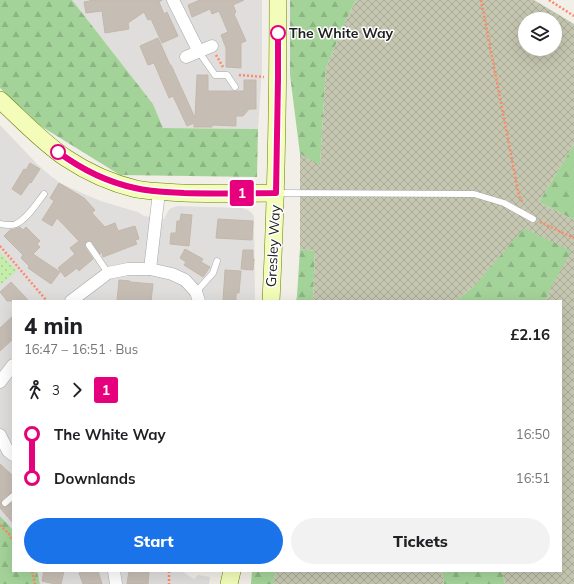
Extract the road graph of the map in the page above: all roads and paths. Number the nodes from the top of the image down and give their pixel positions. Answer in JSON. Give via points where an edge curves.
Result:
{"nodes":[{"id":1,"x":173,"y":0,"type":"edge"},
{"id":2,"x":278,"y":0,"type":"edge"},
{"id":3,"x":481,"y":0,"type":"edge"},
{"id":4,"x":549,"y":0,"type":"edge"},
{"id":5,"x":574,"y":16,"type":"edge"},
{"id":6,"x":212,"y":46,"type":"joint"},
{"id":7,"x":199,"y":52,"type":"junction"},
{"id":8,"x":186,"y":57,"type":"dead end"},
{"id":9,"x":227,"y":74,"type":"junction"},
{"id":10,"x":278,"y":78,"type":"junction"},
{"id":11,"x":235,"y":87,"type":"dead end"},
{"id":12,"x":0,"y":100,"type":"edge"},
{"id":13,"x":159,"y":192,"type":"junction"},
{"id":14,"x":276,"y":193,"type":"junction"},
{"id":15,"x":44,"y":194,"type":"dead end"},
{"id":16,"x":533,"y":219,"type":"junction"},
{"id":17,"x":0,"y":224,"type":"edge"},
{"id":18,"x":574,"y":238,"type":"edge"},
{"id":19,"x":89,"y":245,"type":"dead end"},
{"id":20,"x":0,"y":246,"type":"edge"},
{"id":21,"x":217,"y":261,"type":"dead end"},
{"id":22,"x":150,"y":269,"type":"junction"},
{"id":23,"x":108,"y":273,"type":"junction"},
{"id":24,"x":197,"y":296,"type":"edge"},
{"id":25,"x":46,"y":300,"type":"edge"},
{"id":26,"x":72,"y":300,"type":"edge"},
{"id":27,"x":271,"y":300,"type":"edge"},
{"id":28,"x":12,"y":366,"type":"edge"},
{"id":29,"x":0,"y":382,"type":"edge"},
{"id":30,"x":0,"y":435,"type":"edge"},
{"id":31,"x":12,"y":454,"type":"edge"},
{"id":32,"x":12,"y":497,"type":"edge"},
{"id":33,"x":5,"y":503,"type":"dead end"},
{"id":34,"x":0,"y":525,"type":"edge"},
{"id":35,"x":12,"y":539,"type":"edge"},
{"id":36,"x":32,"y":572,"type":"edge"},
{"id":37,"x":114,"y":572,"type":"edge"},
{"id":38,"x":169,"y":572,"type":"edge"},
{"id":39,"x":232,"y":572,"type":"edge"},
{"id":40,"x":35,"y":584,"type":"edge"},
{"id":41,"x":116,"y":584,"type":"edge"},
{"id":42,"x":169,"y":584,"type":"edge"},
{"id":43,"x":229,"y":584,"type":"edge"}],
"edges":[{"from":1,"to":7,"type":"street"},
{"from":2,"to":10,"type":"street","name":"Gresley Way"},
{"from":3,"to":16,"type":"path","via":[[519,196]]},
{"from":4,"to":5,"type":"path"},
{"from":6,"to":7,"type":"street"},
{"from":6,"to":9,"type":"path"},
{"from":7,"to":8,"type":"street"},
{"from":7,"to":9,"type":"lane","via":[[215,74]]},
{"from":9,"to":10,"type":"path"},
{"from":9,"to":11,"type":"lane"},
{"from":10,"to":14,"type":"street","name":"Gresley Way"},
{"from":12,"to":13,"type":"street","via":[[50,146],[86,170],[120,184]]},
{"from":13,"to":14,"type":"street"},
{"from":13,"to":22,"type":"street"},
{"from":14,"to":16,"type":"lane","via":[[474,194],[504,203]]},
{"from":14,"to":27,"type":"street","name":"Gresley Way"},
{"from":15,"to":17,"type":"lane","via":[[32,210],[16,224]]},
{"from":16,"to":18,"type":"path"},
{"from":19,"to":23,"type":"lane"},
{"from":20,"to":25,"type":"path"},
{"from":21,"to":24,"type":"lane","via":[[213,273]]},
{"from":22,"to":23,"type":"street","via":[[128,268]]},
{"from":22,"to":24,"type":"street","via":[[172,274],[184,280]]},
{"from":23,"to":26,"type":"street"},
{"from":28,"to":29,"type":"street"},
{"from":30,"to":31,"type":"street"},
{"from":32,"to":33,"type":"lane"},
{"from":34,"to":35,"type":"path"},
{"from":36,"to":40,"type":"path"},
{"from":37,"to":41,"type":"street"},
{"from":38,"to":42,"type":"path"},
{"from":39,"to":43,"type":"street"}]}
